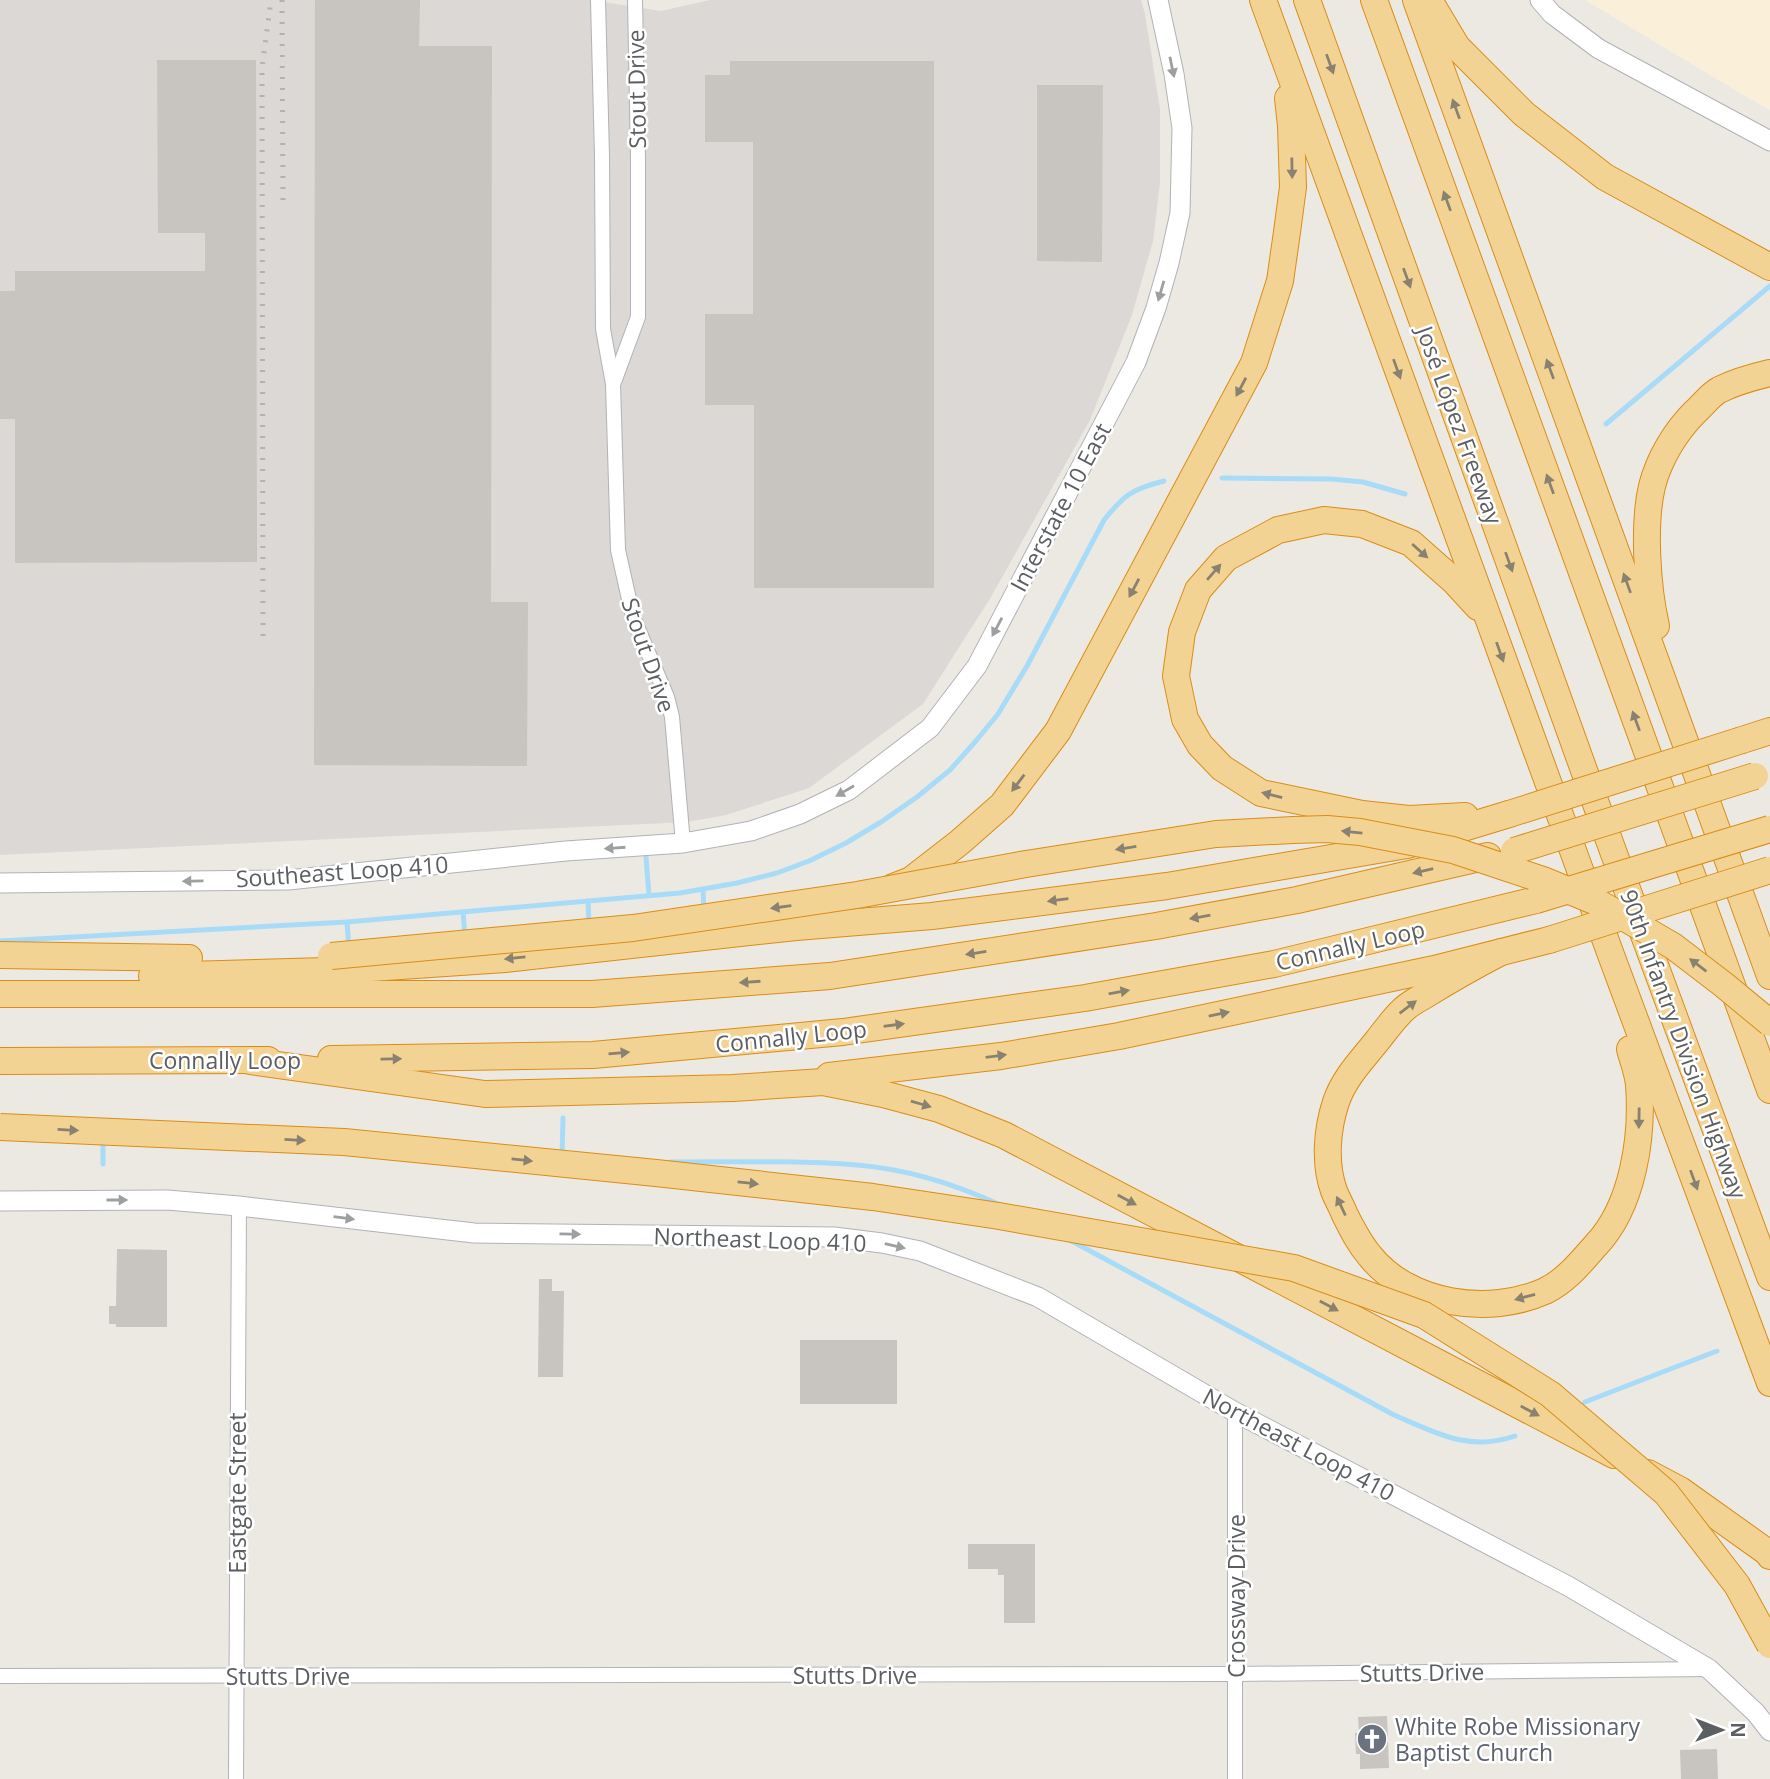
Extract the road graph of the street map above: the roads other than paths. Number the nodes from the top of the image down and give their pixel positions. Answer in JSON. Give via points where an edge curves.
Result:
{"nodes":[{"id":1,"x":598,"y":0,"type":"edge"},
{"id":2,"x":635,"y":0,"type":"edge"},
{"id":3,"x":1158,"y":0,"type":"edge"},
{"id":4,"x":1263,"y":0,"type":"edge"},
{"id":5,"x":1307,"y":0,"type":"edge"},
{"id":6,"x":1374,"y":0,"type":"edge"},
{"id":7,"x":1416,"y":0,"type":"edge"},
{"id":8,"x":1429,"y":0,"type":"edge"},
{"id":9,"x":1540,"y":0,"type":"edge"},
{"id":10,"x":1282,"y":51,"type":"junction"},
{"id":11,"x":1770,"y":141,"type":"edge"},
{"id":12,"x":1770,"y":267,"type":"edge"},
{"id":13,"x":1770,"y":373,"type":"edge"},
{"id":14,"x":613,"y":384,"type":"junction"},
{"id":15,"x":1487,"y":616,"type":"junction"},
{"id":16,"x":1676,"y":716,"type":"junction"},
{"id":17,"x":1770,"y":731,"type":"edge"},
{"id":18,"x":1762,"y":773,"type":"edge"},
{"id":19,"x":1509,"y":814,"type":"junction"},
{"id":20,"x":1770,"y":829,"type":"edge"},
{"id":21,"x":683,"y":844,"type":"junction"},
{"id":22,"x":1613,"y":851,"type":"joint"},
{"id":23,"x":1770,"y":870,"type":"edge"},
{"id":24,"x":0,"y":883,"type":"edge"},
{"id":25,"x":796,"y":927,"type":"junction"},
{"id":26,"x":1753,"y":929,"type":"junction"},
{"id":27,"x":1501,"y":952,"type":"junction"},
{"id":28,"x":0,"y":955,"type":"edge"},
{"id":29,"x":1611,"y":955,"type":"junction"},
{"id":30,"x":1770,"y":956,"type":"edge"},
{"id":31,"x":0,"y":976,"type":"edge"},
{"id":32,"x":1770,"y":976,"type":"edge"},
{"id":33,"x":0,"y":994,"type":"edge"},
{"id":34,"x":1770,"y":1023,"type":"edge"},
{"id":35,"x":0,"y":1061,"type":"edge"},
{"id":36,"x":250,"y":1061,"type":"junction"},
{"id":37,"x":733,"y":1088,"type":"junction"},
{"id":38,"x":1770,"y":1090,"type":"edge"},
{"id":39,"x":0,"y":1127,"type":"edge"},
{"id":40,"x":0,"y":1201,"type":"edge"},
{"id":41,"x":239,"y":1206,"type":"junction"},
{"id":42,"x":1770,"y":1277,"type":"edge"},
{"id":43,"x":1770,"y":1382,"type":"edge"},
{"id":44,"x":1235,"y":1412,"type":"junction"},
{"id":45,"x":1770,"y":1556,"type":"edge"},
{"id":46,"x":1770,"y":1646,"type":"edge"},
{"id":47,"x":1709,"y":1669,"type":"junction"},
{"id":48,"x":1236,"y":1674,"type":"junction"},
{"id":49,"x":0,"y":1676,"type":"edge"},
{"id":50,"x":236,"y":1676,"type":"junction"},
{"id":51,"x":1770,"y":1731,"type":"edge"},
{"id":52,"x":236,"y":1779,"type":"edge"},
{"id":53,"x":1235,"y":1779,"type":"edge"}],
"edges":[{"from":1,"to":14,"type":"street","name":"Stout Drive","via":[[603,329]]},
{"from":2,"to":14,"type":"street","name":"Stout Drive","via":[[638,317]]},
{"from":3,"to":21,"type":"main road","name":"Interstate 10 East","one_way":true,"via":[[1182,128],[1180,213],[1169,263],[1136,362],[977,666],[930,728],[849,790],[751,831]]},
{"from":4,"to":10,"type":"highway"},
{"from":5,"to":22,"type":"highway","name":"José López Freeway","one_way":true},
{"from":38,"to":6,"type":"highway","one_way":true},
{"from":16,"to":7,"type":"highway","one_way":true},
{"from":8,"to":12,"type":"highway","via":[[1457,47],[1524,114],[1605,177]]},
{"from":9,"to":11,"type":"main road","via":[[1599,49]]},
{"from":10,"to":15,"type":"highway","one_way":true},
{"from":10,"to":25,"type":"highway","one_way":true,"via":[[1292,126],[1293,187],[1280,281],[1265,330],[1254,363],[1058,731],[1002,805],[911,880]]},
{"from":13,"to":16,"type":"highway","via":[[1717,392],[1687,420],[1665,451],[1652,487],[1647,533],[1651,602]]},
{"from":14,"to":21,"type":"street","name":"Stout Drive","via":[[618,551],[633,617],[672,717]]},
{"from":19,"to":15,"type":"highway","one_way":true,"via":[[1409,819],[1261,793],[1222,768],[1200,746],[1185,719],[1176,676],[1182,632],[1198,590],[1226,558],[1278,530],[1324,520],[1362,524],[1411,543]]},
{"from":15,"to":29,"type":"highway","one_way":true},
{"from":16,"to":26,"type":"highway"},
{"from":17,"to":19,"type":"highway","bridge":true},
{"from":18,"to":33,"type":"highway","one_way":true,"bridge":true,"via":[[1514,851],[1297,900],[830,975],[592,994]]},
{"from":19,"to":25,"type":"highway","one_way":true,"via":[[1407,845],[1167,887],[932,916]]},
{"from":36,"to":20,"type":"highway","name":"Connally Loop","one_way":true,"bridge":true,"via":[[593,1055],[843,1032],[1085,998],[1274,964],[1536,900]]},
{"from":21,"to":24,"type":"main road","name":"Southeast Loop 410","one_way":true,"via":[[566,851],[288,880]]},
{"from":22,"to":42,"type":"highway","name":"90th Infantry Division Highway"},
{"from":23,"to":27,"type":"highway","bridge":true},
{"from":25,"to":31,"type":"highway","one_way":true,"via":[[505,959],[327,971]]},
{"from":26,"to":30,"type":"highway"},
{"from":26,"to":32,"type":"highway"},
{"from":29,"to":27,"type":"highway","one_way":true,"via":[[1639,1084],[1636,1162],[1618,1214],[1603,1239],[1565,1279],[1524,1298],[1469,1304],[1415,1291],[1371,1258],[1334,1190],[1329,1130],[1350,1074],[1402,1010]]},
{"from":37,"to":27,"type":"highway","one_way":true,"via":[[1001,1056],[1119,1036]]},
{"from":34,"to":28,"type":"highway","one_way":true,"bridge":true,"via":[[1673,946],[1599,903],[1452,850],[1327,829],[1216,834],[632,928],[331,956]]},
{"from":29,"to":43,"type":"highway","one_way":true},
{"from":35,"to":36,"type":"highway","name":"Connally Loop"},
{"from":36,"to":37,"type":"highway","via":[[485,1094]]},
{"from":37,"to":45,"type":"highway","one_way":true,"via":[[823,1082],[939,1109],[1004,1135],[1680,1490]]},
{"from":39,"to":46,"type":"highway","one_way":true,"bridge":true,"via":[[344,1142],[656,1172],[873,1197],[1294,1268],[1424,1315],[1550,1394],[1666,1493],[1737,1585]]},
{"from":40,"to":41,"type":"main road","name":"Northeast Loop 410","one_way":true,"via":[[167,1200]]},
{"from":41,"to":44,"type":"main road","name":"Northeast Loop 410","one_way":true,"via":[[474,1233],[834,1237],[883,1243],[920,1251],[1038,1297]]},
{"from":41,"to":50,"type":"street","name":"Eastgate Street"},
{"from":44,"to":47,"type":"main road","name":"Northeast Loop 410","via":[[1568,1586]]},
{"from":44,"to":48,"type":"street","name":"Crossway Drive"},
{"from":47,"to":48,"type":"street","name":"Stutts Drive"},
{"from":47,"to":51,"type":"main road"},
{"from":48,"to":50,"type":"street","name":"Stutts Drive"},
{"from":48,"to":53,"type":"street","name":"Crossway Drive"},
{"from":49,"to":50,"type":"street","name":"Stutts Drive"},
{"from":50,"to":52,"type":"street","name":"Eastgate Street"}]}
